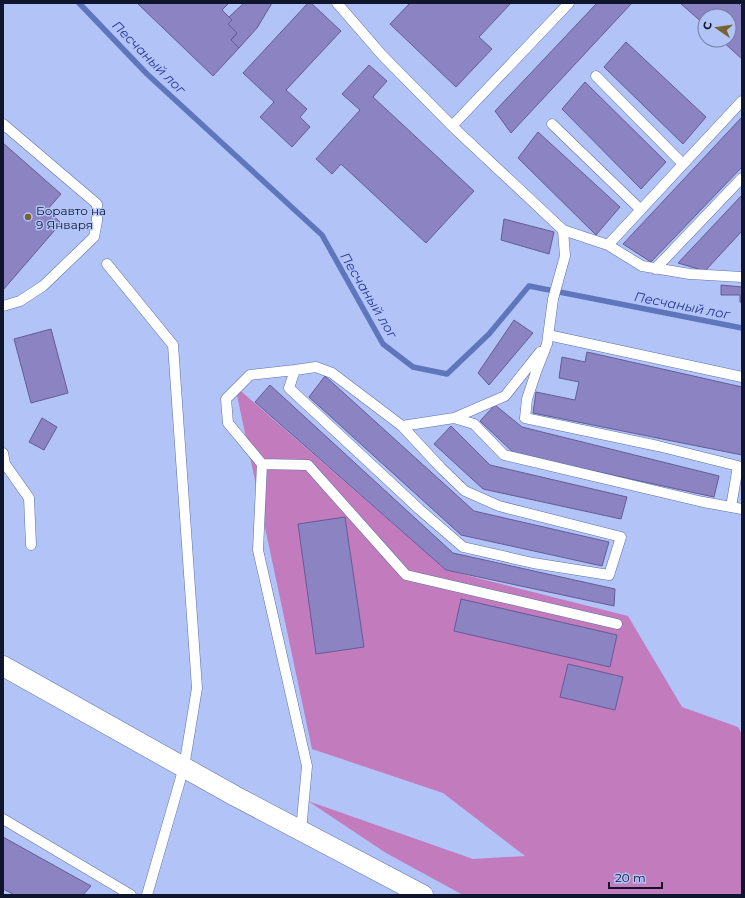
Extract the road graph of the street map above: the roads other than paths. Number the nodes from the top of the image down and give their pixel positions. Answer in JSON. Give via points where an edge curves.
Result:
{"nodes":[{"id":1,"x":336,"y":3,"type":"edge"},
{"id":2,"x":569,"y":3,"type":"edge"},
{"id":3,"x":596,"y":76,"type":"dead end"},
{"id":4,"x":742,"y":101,"type":"edge"},
{"id":5,"x":3,"y":124,"type":"edge"},
{"id":6,"x":552,"y":124,"type":"dead end"},
{"id":7,"x":452,"y":126,"type":"junction"},
{"id":8,"x":683,"y":164,"type":"junction"},
{"id":9,"x":742,"y":178,"type":"edge"},
{"id":10,"x":641,"y":210,"type":"junction"},
{"id":11,"x":563,"y":230,"type":"junction"},
{"id":12,"x":608,"y":245,"type":"junction"},
{"id":13,"x":106,"y":264,"type":"dead end"},
{"id":14,"x":655,"y":269,"type":"junction"},
{"id":15,"x":742,"y":277,"type":"edge"},
{"id":16,"x":3,"y":306,"type":"edge"},
{"id":17,"x":548,"y":340,"type":"junction"},
{"id":18,"x":295,"y":370,"type":"junction"},
{"id":19,"x":742,"y":377,"type":"edge"},
{"id":20,"x":454,"y":418,"type":"junction"},
{"id":21,"x":402,"y":426,"type":"junction"},
{"id":22,"x":3,"y":453,"type":"edge"},
{"id":23,"x":262,"y":464,"type":"junction"},
{"id":24,"x":731,"y":507,"type":"junction"},
{"id":25,"x":742,"y":509,"type":"edge"},
{"id":26,"x":31,"y":545,"type":"dead end"},
{"id":27,"x":617,"y":624,"type":"dead end"},
{"id":28,"x":3,"y":666,"type":"edge"},
{"id":29,"x":184,"y":767,"type":"junction"},
{"id":30,"x":3,"y":818,"type":"edge"},
{"id":31,"x":301,"y":831,"type":"junction"},
{"id":32,"x":131,"y":895,"type":"edge"},
{"id":33,"x":147,"y":895,"type":"edge"},
{"id":34,"x":423,"y":895,"type":"edge"}],
"edges":[{"from":1,"to":7,"type":"lane","via":[[382,55]]},
{"from":2,"to":7,"type":"lane"},
{"from":3,"to":8,"type":"lane"},
{"from":4,"to":8,"type":"lane"},
{"from":5,"to":16,"type":"lane","via":[[97,204],[94,236],[43,286],[20,300]]},
{"from":6,"to":10,"type":"lane"},
{"from":7,"to":11,"type":"lane"},
{"from":8,"to":10,"type":"lane"},
{"from":9,"to":14,"type":"lane"},
{"from":10,"to":12,"type":"lane"},
{"from":11,"to":12,"type":"lane"},
{"from":11,"to":17,"type":"lane","via":[[565,256],[553,299]]},
{"from":12,"to":14,"type":"lane","via":[[642,266]]},
{"from":13,"to":29,"type":"lane","via":[[173,344],[197,688]]},
{"from":14,"to":15,"type":"lane"},
{"from":17,"to":19,"type":"lane"},
{"from":17,"to":20,"type":"lane","via":[[506,396]]},
{"from":17,"to":24,"type":"lane","via":[[527,399],[525,418],[738,466]]},
{"from":18,"to":21,"type":"lane","via":[[316,367],[332,373]]},
{"from":18,"to":21,"type":"lane","via":[[289,388],[463,547],[532,563],[610,575],[621,537],[499,506],[465,491]]},
{"from":18,"to":23,"type":"lane","via":[[250,375],[226,399],[228,423]]},
{"from":20,"to":21,"type":"lane"},
{"from":20,"to":24,"type":"lane","via":[[474,424],[504,454]]},
{"from":22,"to":26,"type":"lane","via":[[5,464],[29,498]]},
{"from":23,"to":27,"type":"lane","via":[[308,465],[406,575]]},
{"from":23,"to":31,"type":"lane","via":[[258,550],[307,766]]},
{"from":24,"to":25,"type":"lane"},
{"from":28,"to":29,"type":"street"},
{"from":29,"to":31,"type":"street"},
{"from":29,"to":33,"type":"lane"},
{"from":30,"to":32,"type":"lane"},
{"from":31,"to":34,"type":"street"}]}
